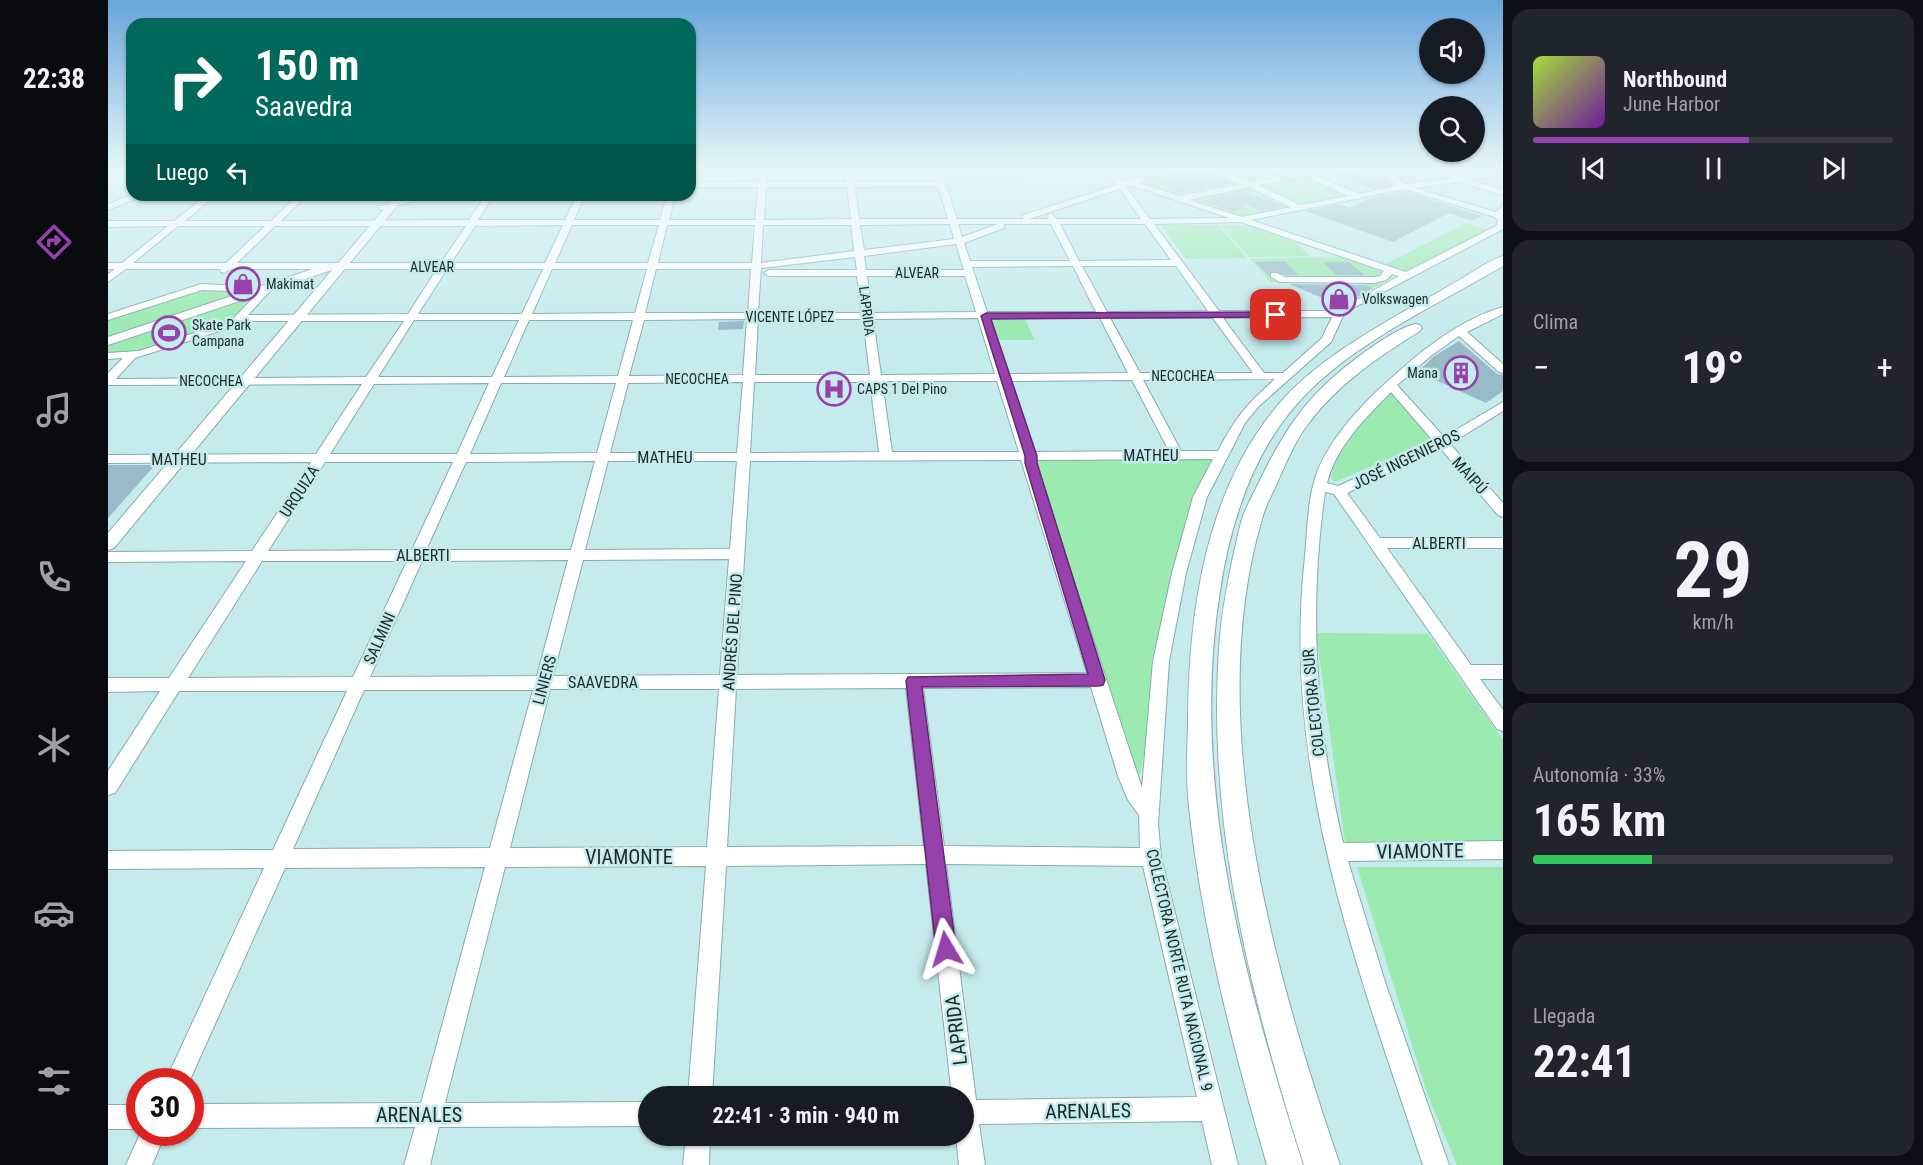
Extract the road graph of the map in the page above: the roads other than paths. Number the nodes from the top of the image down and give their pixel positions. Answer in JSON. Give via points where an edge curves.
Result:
{"nodes":[{"id":1,"x":180,"y":221,"type":"edge"},
{"id":2,"x":820,"y":221,"type":"edge"},
{"id":3,"x":855,"y":221,"type":"edge"},
{"id":4,"x":954,"y":221,"type":"edge"},
{"id":5,"x":976,"y":221,"type":"edge"},
{"id":6,"x":1179,"y":221,"type":"edge"},
{"id":7,"x":1247,"y":221,"type":"edge"},
{"id":8,"x":1502,"y":221,"type":"edge"},
{"id":9,"x":568,"y":222,"type":"junction"},
{"id":10,"x":664,"y":222,"type":"junction"},
{"id":11,"x":759,"y":222,"type":"junction"},
{"id":12,"x":1013,"y":222,"type":"junction"},
{"id":13,"x":1054,"y":222,"type":"junction"},
{"id":14,"x":1149,"y":222,"type":"junction"},
{"id":15,"x":273,"y":223,"type":"junction"},
{"id":16,"x":372,"y":223,"type":"junction"},
{"id":17,"x":473,"y":223,"type":"junction"},
{"id":18,"x":108,"y":224,"type":"edge"},
{"id":19,"x":177,"y":224,"type":"junction"},
{"id":20,"x":961,"y":241,"type":"junction"},
{"id":21,"x":859,"y":253,"type":"junction"},
{"id":22,"x":1503,"y":260,"type":"edge"},
{"id":23,"x":1077,"y":264,"type":"junction"},
{"id":24,"x":1179,"y":264,"type":"junction"},
{"id":25,"x":108,"y":266,"type":"edge"},
{"id":26,"x":124,"y":266,"type":"junction"},
{"id":27,"x":227,"y":267,"type":"junction"},
{"id":28,"x":334,"y":267,"type":"junction"},
{"id":29,"x":549,"y":267,"type":"junction"},
{"id":30,"x":651,"y":267,"type":"junction"},
{"id":31,"x":969,"y":267,"type":"junction"},
{"id":32,"x":443,"y":268,"type":"junction"},
{"id":33,"x":757,"y":270,"type":"junction"},
{"id":34,"x":1390,"y":270,"type":"junction"},
{"id":35,"x":862,"y":273,"type":"junction"},
{"id":36,"x":1274,"y":274,"type":"dead end"},
{"id":37,"x":1408,"y":276,"type":"junction"},
{"id":38,"x":1503,"y":276,"type":"edge"},
{"id":39,"x":108,"y":279,"type":"edge"},
{"id":40,"x":207,"y":287,"type":"junction"},
{"id":41,"x":267,"y":289,"type":"junction"},
{"id":42,"x":1503,"y":310,"type":"edge"},
{"id":43,"x":1217,"y":315,"type":"junction"},
{"id":44,"x":1339,"y":315,"type":"junction"},
{"id":45,"x":985,"y":316,"type":"junction"},
{"id":46,"x":1104,"y":316,"type":"junction"},
{"id":47,"x":108,"y":317,"type":"edge"},
{"id":48,"x":639,"y":317,"type":"junction"},
{"id":49,"x":753,"y":317,"type":"junction"},
{"id":50,"x":868,"y":317,"type":"junction"},
{"id":51,"x":242,"y":318,"type":"junction"},
{"id":52,"x":292,"y":318,"type":"junction"},
{"id":53,"x":411,"y":318,"type":"junction"},
{"id":54,"x":525,"y":318,"type":"junction"},
{"id":55,"x":1461,"y":332,"type":"junction"},
{"id":56,"x":108,"y":341,"type":"edge"},
{"id":57,"x":108,"y":356,"type":"edge"},
{"id":58,"x":131,"y":356,"type":"junction"},
{"id":59,"x":1503,"y":370,"type":"edge"},
{"id":60,"x":1261,"y":376,"type":"junction"},
{"id":61,"x":1286,"y":376,"type":"junction"},
{"id":62,"x":1004,"y":377,"type":"junction"},
{"id":63,"x":1136,"y":377,"type":"junction"},
{"id":64,"x":875,"y":378,"type":"junction"},
{"id":65,"x":622,"y":379,"type":"junction"},
{"id":66,"x":749,"y":379,"type":"junction"},
{"id":67,"x":370,"y":380,"type":"junction"},
{"id":68,"x":497,"y":380,"type":"junction"},
{"id":69,"x":108,"y":381,"type":"edge"},
{"id":70,"x":238,"y":381,"type":"junction"},
{"id":71,"x":1390,"y":384,"type":"junction"},
{"id":72,"x":1503,"y":406,"type":"edge"},
{"id":73,"x":1442,"y":444,"type":"junction"},
{"id":74,"x":1177,"y":455,"type":"junction"},
{"id":75,"x":1223,"y":455,"type":"junction"},
{"id":76,"x":886,"y":456,"type":"junction"},
{"id":77,"x":602,"y":457,"type":"junction"},
{"id":78,"x":744,"y":457,"type":"junction"},
{"id":79,"x":461,"y":458,"type":"junction"},
{"id":80,"x":1030,"y":458,"type":"junction"},
{"id":81,"x":108,"y":459,"type":"edge"},
{"id":82,"x":172,"y":459,"type":"junction"},
{"id":83,"x":320,"y":459,"type":"junction"},
{"id":84,"x":1321,"y":486,"type":"junction"},
{"id":85,"x":1339,"y":491,"type":"junction"},
{"id":86,"x":1503,"y":512,"type":"edge"},
{"id":87,"x":108,"y":526,"type":"edge"},
{"id":88,"x":1376,"y":543,"type":"junction"},
{"id":89,"x":1503,"y":543,"type":"edge"},
{"id":90,"x":108,"y":544,"type":"edge"},
{"id":91,"x":577,"y":554,"type":"junction"},
{"id":92,"x":737,"y":554,"type":"junction"},
{"id":93,"x":417,"y":555,"type":"junction"},
{"id":94,"x":108,"y":556,"type":"edge"},
{"id":95,"x":257,"y":556,"type":"junction"},
{"id":96,"x":1467,"y":672,"type":"junction"},
{"id":97,"x":1503,"y":672,"type":"edge"},
{"id":98,"x":1098,"y":680,"type":"junction"},
{"id":99,"x":914,"y":681,"type":"junction"},
{"id":100,"x":728,"y":682,"type":"junction"},
{"id":101,"x":543,"y":683,"type":"junction"},
{"id":102,"x":174,"y":684,"type":"junction"},
{"id":103,"x":358,"y":684,"type":"junction"},
{"id":104,"x":108,"y":685,"type":"edge"},
{"id":105,"x":1503,"y":724,"type":"edge"},
{"id":106,"x":108,"y":787,"type":"edge"},
{"id":107,"x":1149,"y":813,"type":"junction"},
{"id":108,"x":1503,"y":850,"type":"edge"},
{"id":109,"x":1336,"y":852,"type":"junction"},
{"id":110,"x":935,"y":855,"type":"junction"},
{"id":111,"x":717,"y":857,"type":"junction"},
{"id":112,"x":1151,"y":857,"type":"junction"},
{"id":113,"x":497,"y":858,"type":"junction"},
{"id":114,"x":278,"y":859,"type":"junction"},
{"id":115,"x":108,"y":860,"type":"edge"},
{"id":116,"x":183,"y":1068,"type":"edge"},
{"id":117,"x":701,"y":1086,"type":"edge"},
{"id":118,"x":961,"y":1086,"type":"edge"},
{"id":119,"x":1213,"y":1109,"type":"junction"},
{"id":120,"x":974,"y":1112,"type":"edge"},
{"id":121,"x":638,"y":1114,"type":"edge"},
{"id":122,"x":430,"y":1115,"type":"junction"},
{"id":123,"x":204,"y":1116,"type":"edge"},
{"id":124,"x":108,"y":1117,"type":"edge"},
{"id":125,"x":126,"y":1117,"type":"edge"},
{"id":126,"x":148,"y":1146,"type":"edge"},
{"id":127,"x":697,"y":1146,"type":"edge"},
{"id":128,"x":969,"y":1146,"type":"edge"},
{"id":129,"x":139,"y":1165,"type":"edge"},
{"id":130,"x":417,"y":1165,"type":"edge"},
{"id":131,"x":696,"y":1165,"type":"edge"},
{"id":132,"x":972,"y":1165,"type":"edge"},
{"id":133,"x":1225,"y":1165,"type":"edge"},
{"id":134,"x":1285,"y":1165,"type":"edge"},
{"id":135,"x":1323,"y":1165,"type":"edge"},
{"id":136,"x":1436,"y":1165,"type":"edge"}],
"edges":[{"from":1,"to":19,"type":"street"},
{"from":2,"to":11,"type":"street"},
{"from":3,"to":21,"type":"street","name":"LAPRIDA"},
{"from":4,"to":20,"type":"street"},
{"from":5,"to":12,"type":"street"},
{"from":6,"to":14,"type":"street"},
{"from":7,"to":34,"type":"street"},
{"from":8,"to":37,"type":"street","name":"COLECTORA NORTE RUTA NACIONAL 9","via":[[1500,226]]},
{"from":9,"to":10,"type":"street"},
{"from":9,"to":17,"type":"street"},
{"from":9,"to":29,"type":"street","name":"SALMINI"},
{"from":10,"to":11,"type":"street"},
{"from":10,"to":30,"type":"street","name":"LINIERS"},
{"from":11,"to":33,"type":"street","name":"ANDRÉS DEL PINO"},
{"from":12,"to":13,"type":"street"},
{"from":12,"to":20,"type":"street"},
{"from":13,"to":14,"type":"street"},
{"from":13,"to":23,"type":"street"},
{"from":14,"to":24,"type":"street"},
{"from":15,"to":16,"type":"street"},
{"from":15,"to":19,"type":"street"},
{"from":15,"to":27,"type":"street"},
{"from":16,"to":17,"type":"street"},
{"from":16,"to":28,"type":"main road"},
{"from":17,"to":32,"type":"street","name":"URQUIZA"},
{"from":18,"to":19,"type":"street"},
{"from":19,"to":26,"type":"street"},
{"from":20,"to":21,"type":"street"},
{"from":20,"to":31,"type":"street"},
{"from":21,"to":33,"type":"street"},
{"from":21,"to":35,"type":"street","name":"LAPRIDA"},
{"from":22,"to":134,"type":"highway","via":[[1356,345],[1289,403],[1240,483],[1212,569],[1199,703],[1202,804],[1239,1005]]},
{"from":23,"to":24,"type":"street","name":"ALVEAR"},
{"from":23,"to":31,"type":"street","name":"ALVEAR"},
{"from":23,"to":46,"type":"street"},
{"from":24,"to":43,"type":"street"},
{"from":25,"to":26,"type":"street","name":"ALVEAR"},
{"from":26,"to":27,"type":"street","name":"ALVEAR"},
{"from":26,"to":39,"type":"street"},
{"from":27,"to":28,"type":"street","name":"ALVEAR"},
{"from":27,"to":40,"type":"street"},
{"from":28,"to":32,"type":"street","name":"ALVEAR"},
{"from":28,"to":41,"type":"main road"},
{"from":28,"to":52,"type":"main road"},
{"from":29,"to":30,"type":"street","name":"ALVEAR"},
{"from":29,"to":32,"type":"street","name":"ALVEAR"},
{"from":29,"to":54,"type":"street","name":"SALMINI"},
{"from":30,"to":33,"type":"street","name":"ALVEAR"},
{"from":30,"to":48,"type":"street","name":"LINIERS"},
{"from":31,"to":35,"type":"street","name":"ALVEAR"},
{"from":31,"to":45,"type":"street"},
{"from":32,"to":53,"type":"street","name":"URQUIZA"},
{"from":33,"to":35,"type":"street","name":"ALVEAR"},
{"from":33,"to":49,"type":"street","name":"ANDRÉS DEL PINO"},
{"from":34,"to":36,"type":"street","via":[[1383,278],[1374,280],[1283,280]]},
{"from":34,"to":37,"type":"street"},
{"from":35,"to":50,"type":"street","name":"LAPRIDA"},
{"from":37,"to":44,"type":"street","name":"COLECTORA NORTE RUTA NACIONAL 9"},
{"from":38,"to":135,"type":"highway","via":[[1362,361],[1316,404],[1288,440],[1260,495],[1241,561],[1231,615],[1227,682],[1233,790],[1245,877],[1267,979]]},
{"from":40,"to":41,"type":"street"},
{"from":40,"to":47,"type":"street"},
{"from":41,"to":51,"type":"street"},
{"from":41,"to":56,"type":"main road"},
{"from":42,"to":55,"type":"street","name":"COLECTORA SUR"},
{"from":43,"to":44,"type":"street","name":"VICENTE LÓPEZ"},
{"from":43,"to":46,"type":"street","name":"VICENTE LÓPEZ"},
{"from":43,"to":60,"type":"street"},
{"from":44,"to":61,"type":"street","name":"COLECTORA NORTE RUTA NACIONAL 9","via":[[1327,340]]},
{"from":45,"to":46,"type":"street","name":"VICENTE LÓPEZ"},
{"from":45,"to":50,"type":"street","name":"VICENTE LÓPEZ"},
{"from":45,"to":62,"type":"street"},
{"from":46,"to":63,"type":"street"},
{"from":48,"to":49,"type":"street","name":"VICENTE LÓPEZ"},
{"from":48,"to":54,"type":"street","name":"VICENTE LÓPEZ"},
{"from":48,"to":65,"type":"street","name":"LINIERS"},
{"from":49,"to":50,"type":"street","name":"VICENTE LÓPEZ"},
{"from":49,"to":66,"type":"street","name":"ANDRÉS DEL PINO"},
{"from":50,"to":64,"type":"street","name":"LAPRIDA"},
{"from":51,"to":52,"type":"street","name":"VICENTE LÓPEZ"},
{"from":51,"to":58,"type":"street"},
{"from":52,"to":53,"type":"street","name":"VICENTE LÓPEZ"},
{"from":52,"to":70,"type":"main road"},
{"from":53,"to":54,"type":"street","name":"VICENTE LÓPEZ"},
{"from":53,"to":67,"type":"street","name":"URQUIZA"},
{"from":54,"to":68,"type":"street","name":"SALMINI"},
{"from":55,"to":59,"type":"street"},
{"from":55,"to":71,"type":"street","name":"COLECTORA SUR","via":[[1424,354]]},
{"from":57,"to":58,"type":"street"},
{"from":58,"to":69,"type":"street"},
{"from":60,"to":61,"type":"street","name":"NECOCHEA"},
{"from":60,"to":63,"type":"street","name":"NECOCHEA"},
{"from":61,"to":75,"type":"street","name":"COLECTORA NORTE RUTA NACIONAL 9","via":[[1247,413]]},
{"from":62,"to":63,"type":"street","name":"NECOCHEA"},
{"from":62,"to":64,"type":"street","name":"NECOCHEA"},
{"from":62,"to":80,"type":"street"},
{"from":63,"to":74,"type":"street"},
{"from":64,"to":66,"type":"street","name":"NECOCHEA"},
{"from":64,"to":76,"type":"street","name":"LAPRIDA"},
{"from":65,"to":66,"type":"street","name":"NECOCHEA"},
{"from":65,"to":68,"type":"street","name":"NECOCHEA"},
{"from":65,"to":77,"type":"street","name":"LINIERS"},
{"from":66,"to":78,"type":"street","name":"ANDRÉS DEL PINO"},
{"from":67,"to":68,"type":"street","name":"NECOCHEA"},
{"from":67,"to":70,"type":"street","name":"NECOCHEA"},
{"from":67,"to":83,"type":"street","name":"URQUIZA"},
{"from":68,"to":79,"type":"street","name":"SALMINI"},
{"from":69,"to":70,"type":"street","name":"NECOCHEA"},
{"from":70,"to":82,"type":"main road"},
{"from":71,"to":73,"type":"street","name":"MAIPÚ"},
{"from":71,"to":84,"type":"street","name":"COLECTORA SUR","via":[[1348,432],[1323,471]]},
{"from":72,"to":73,"type":"street","name":"JOSÉ INGENIEROS"},
{"from":73,"to":85,"type":"street","name":"JOSÉ INGENIEROS"},
{"from":73,"to":86,"type":"street","name":"MAIPÚ"},
{"from":74,"to":75,"type":"street","name":"MATHEU"},
{"from":74,"to":80,"type":"street","name":"MATHEU"},
{"from":75,"to":107,"type":"street","name":"COLECTORA NORTE RUTA NACIONAL 9","via":[[1200,496],[1179,573],[1161,661]]},
{"from":76,"to":78,"type":"street","name":"MATHEU"},
{"from":76,"to":80,"type":"street","name":"MATHEU"},
{"from":77,"to":78,"type":"street","name":"MATHEU"},
{"from":77,"to":79,"type":"street","name":"MATHEU"},
{"from":77,"to":91,"type":"street","name":"LINIERS"},
{"from":78,"to":92,"type":"street","name":"ANDRÉS DEL PINO"},
{"from":79,"to":83,"type":"street","name":"MATHEU"},
{"from":79,"to":93,"type":"street","name":"SALMINI"},
{"from":80,"to":98,"type":"street"},
{"from":81,"to":82,"type":"street","name":"MATHEU"},
{"from":82,"to":83,"type":"street","name":"MATHEU"},
{"from":82,"to":87,"type":"main road"},
{"from":82,"to":90,"type":"main road"},
{"from":83,"to":95,"type":"street","name":"URQUIZA"},
{"from":84,"to":85,"type":"street"},
{"from":84,"to":109,"type":"street","name":"COLECTORA SUR","via":[[1310,584],[1308,678],[1326,812]]},
{"from":85,"to":88,"type":"street"},
{"from":88,"to":89,"type":"street","name":"ALBERTI"},
{"from":88,"to":96,"type":"street"},
{"from":91,"to":92,"type":"street","name":"ALBERTI"},
{"from":91,"to":93,"type":"street","name":"ALBERTI"},
{"from":91,"to":101,"type":"street","name":"LINIERS"},
{"from":92,"to":100,"type":"street","name":"ANDRÉS DEL PINO"},
{"from":93,"to":95,"type":"street","name":"ALBERTI"},
{"from":93,"to":103,"type":"street","name":"SALMINI"},
{"from":94,"to":95,"type":"street","name":"ALBERTI"},
{"from":95,"to":102,"type":"street","name":"URQUIZA"},
{"from":96,"to":97,"type":"street"},
{"from":96,"to":105,"type":"street"},
{"from":98,"to":99,"type":"street","name":"SAAVEDRA"},
{"from":98,"to":107,"type":"street","via":[[1127,776]]},
{"from":99,"to":100,"type":"street","name":"SAAVEDRA"},
{"from":99,"to":110,"type":"street","name":"LAPRIDA"},
{"from":100,"to":101,"type":"street","name":"SAAVEDRA"},
{"from":100,"to":111,"type":"street","name":"ANDRÉS DEL PINO"},
{"from":101,"to":103,"type":"street","name":"SAAVEDRA"},
{"from":101,"to":113,"type":"street","name":"LINIERS"},
{"from":102,"to":103,"type":"street","name":"SAAVEDRA"},
{"from":102,"to":104,"type":"street","name":"SAAVEDRA"},
{"from":102,"to":106,"type":"street","name":"URQUIZA"},
{"from":103,"to":114,"type":"street","name":"SALMINI"},
{"from":107,"to":112,"type":"street","name":"COLECTORA NORTE RUTA NACIONAL 9"},
{"from":108,"to":109,"type":"street","name":"VIAMONTE"},
{"from":109,"to":136,"type":"street","name":"COLECTORA SUR","via":[[1375,984]]},
{"from":110,"to":111,"type":"street","name":"VIAMONTE"},
{"from":110,"to":112,"type":"street","name":"VIAMONTE"},
{"from":110,"to":118,"type":"street","name":"LAPRIDA"},
{"from":111,"to":113,"type":"street","name":"VIAMONTE"},
{"from":111,"to":117,"type":"street","name":"ANDRÉS DEL PINO"},
{"from":112,"to":119,"type":"street","name":"COLECTORA NORTE RUTA NACIONAL 9"},
{"from":113,"to":114,"type":"street","name":"VIAMONTE"},
{"from":113,"to":122,"type":"street","name":"LINIERS"},
{"from":114,"to":115,"type":"street","name":"VIAMONTE"},
{"from":114,"to":116,"type":"street","name":"SALMINI"},
{"from":119,"to":120,"type":"street","name":"ARENALES"},
{"from":119,"to":133,"type":"street","name":"COLECTORA NORTE RUTA NACIONAL 9"},
{"from":121,"to":122,"type":"street","name":"ARENALES"},
{"from":122,"to":123,"type":"street","name":"ARENALES"},
{"from":122,"to":130,"type":"street","name":"LINIERS"},
{"from":124,"to":125,"type":"street"},
{"from":126,"to":129,"type":"street"},
{"from":127,"to":131,"type":"street"},
{"from":128,"to":132,"type":"street","name":"LAPRIDA"}]}
